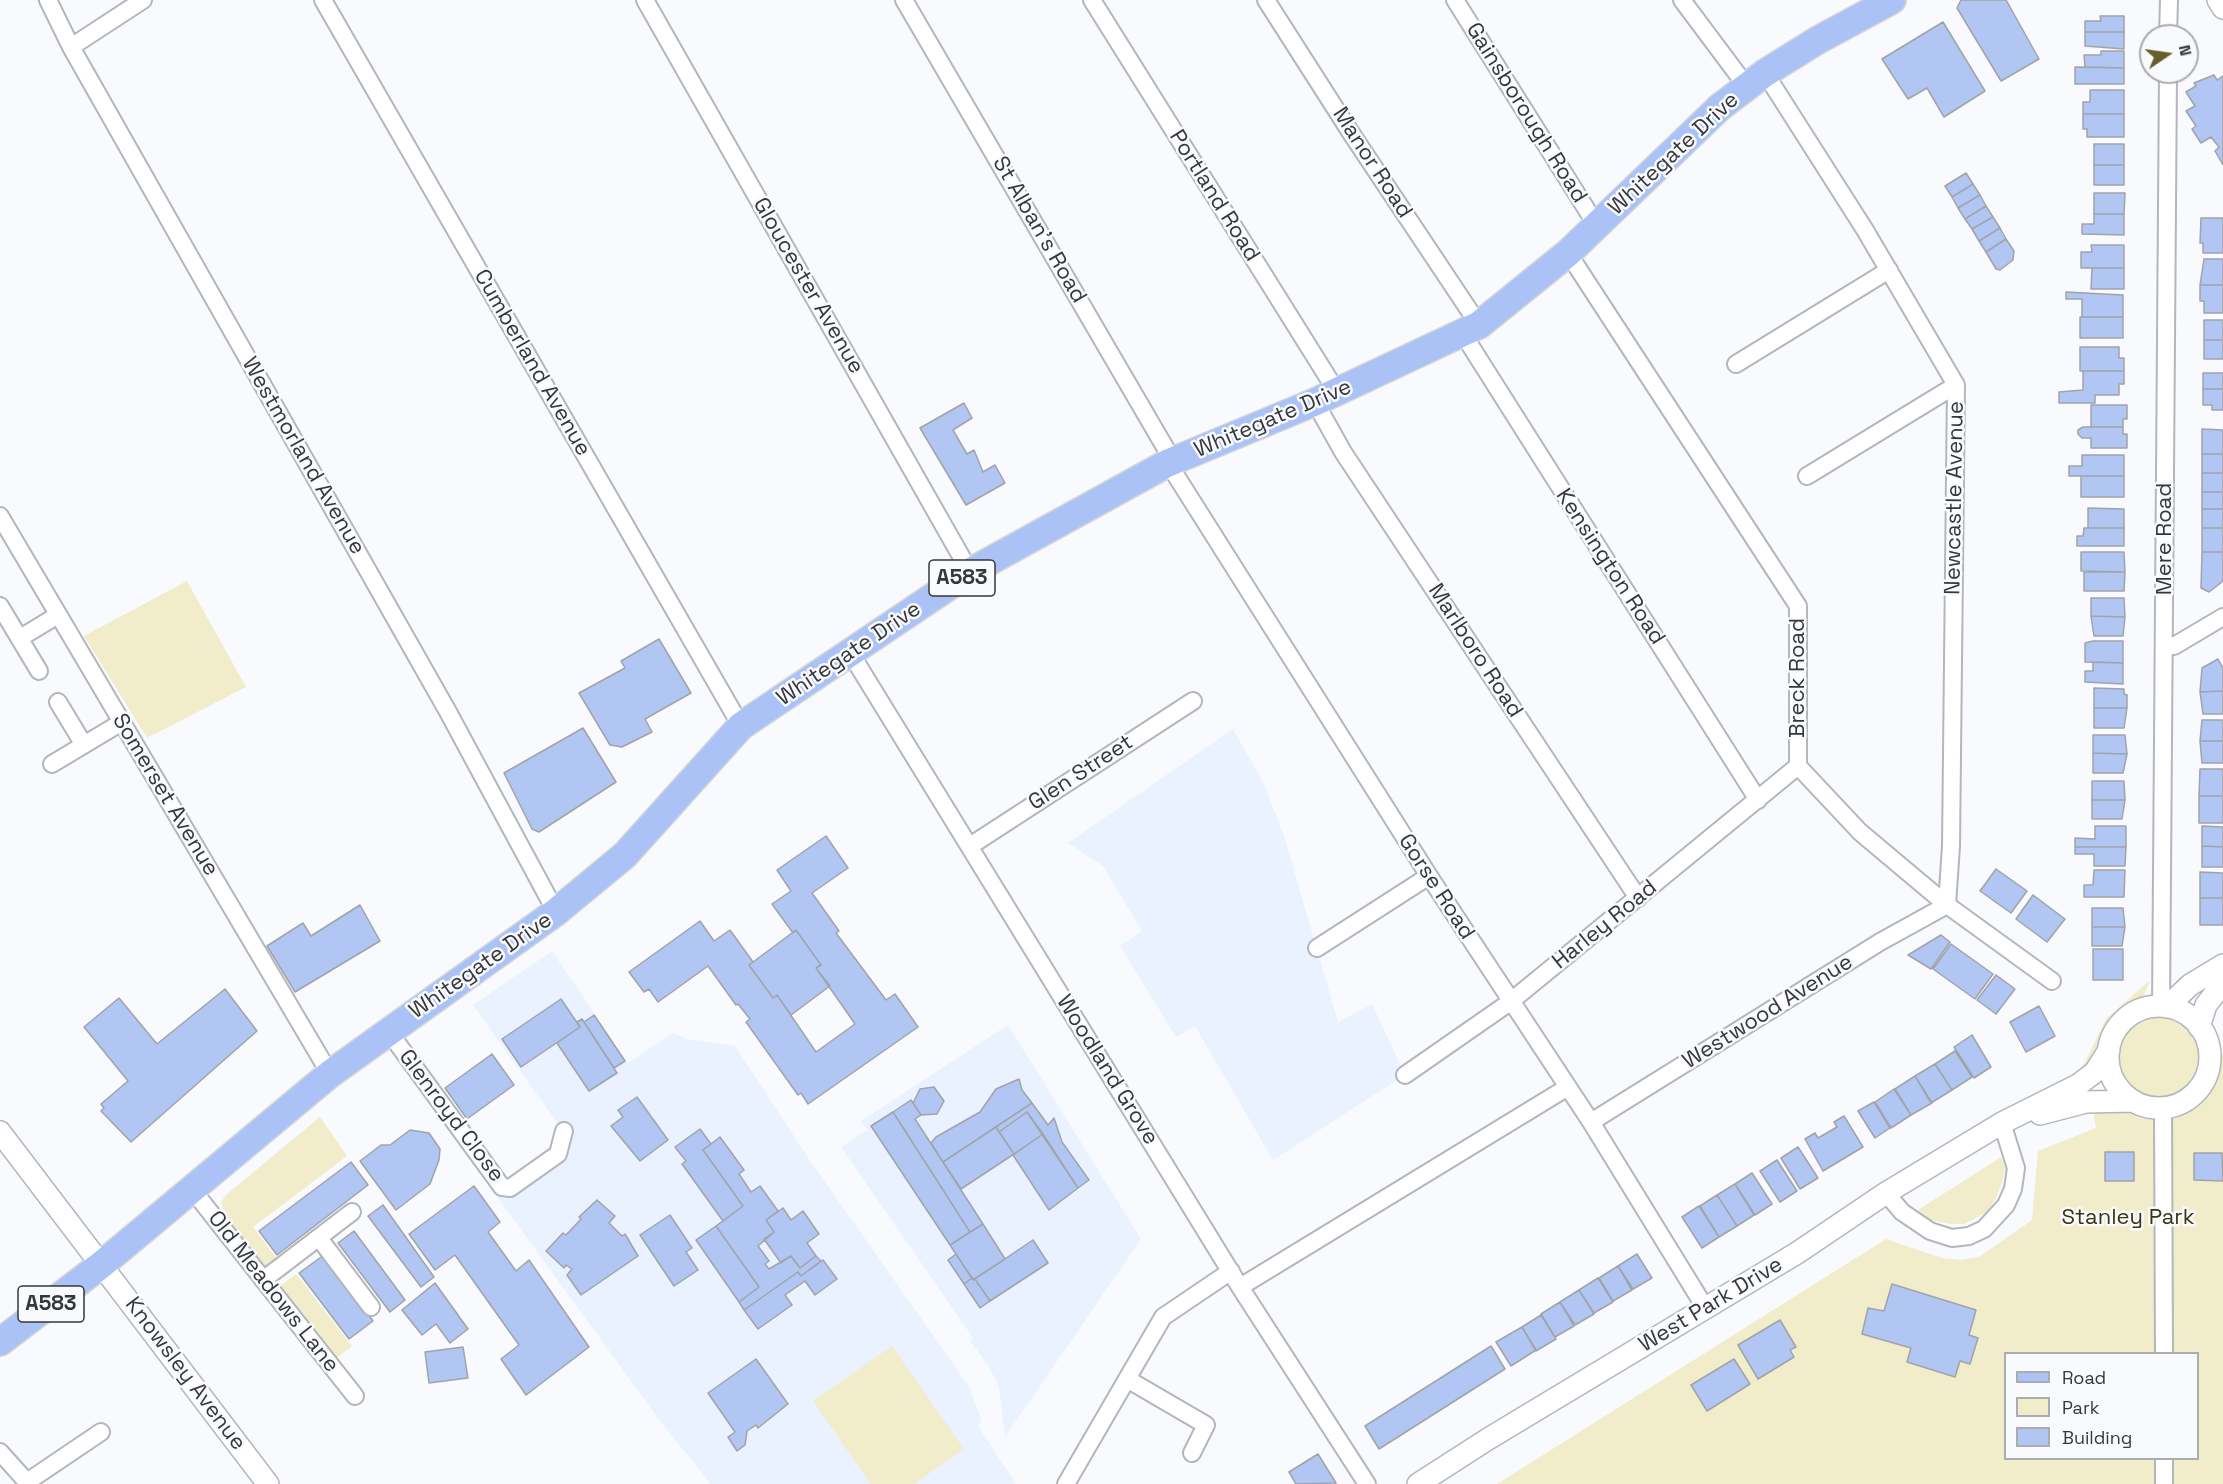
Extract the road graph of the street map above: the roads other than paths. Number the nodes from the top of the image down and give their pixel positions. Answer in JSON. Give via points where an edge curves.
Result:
{"nodes":[{"id":1,"x":48,"y":0,"type":"edge"},
{"id":2,"x":142,"y":0,"type":"edge"},
{"id":3,"x":323,"y":0,"type":"edge"},
{"id":4,"x":645,"y":0,"type":"edge"},
{"id":5,"x":904,"y":0,"type":"edge"},
{"id":6,"x":1092,"y":0,"type":"edge"},
{"id":7,"x":1266,"y":0,"type":"edge"},
{"id":8,"x":1455,"y":0,"type":"edge"},
{"id":9,"x":1682,"y":0,"type":"edge"},
{"id":10,"x":1892,"y":0,"type":"edge"},
{"id":11,"x":2169,"y":0,"type":"edge"},
{"id":12,"x":2218,"y":0,"type":"edge"},
{"id":13,"x":2223,"y":8,"type":"edge"},
{"id":14,"x":2168,"y":24,"type":"edge"},
{"id":15,"x":71,"y":46,"type":"junction"},
{"id":16,"x":1756,"y":80,"type":"junction"},
{"id":17,"x":2168,"y":84,"type":"edge"},
{"id":18,"x":1597,"y":226,"type":"junction"},
{"id":19,"x":1568,"y":253,"type":"junction"},
{"id":20,"x":1889,"y":270,"type":"junction"},
{"id":21,"x":1471,"y":329,"type":"junction"},
{"id":22,"x":1736,"y":364,"type":"dead end"},
{"id":23,"x":1956,"y":385,"type":"junction"},
{"id":24,"x":1326,"y":397,"type":"junction"},
{"id":25,"x":1170,"y":462,"type":"junction"},
{"id":26,"x":1806,"y":476,"type":"dead end"},
{"id":27,"x":0,"y":516,"type":"edge"},
{"id":28,"x":970,"y":572,"type":"junction"},
{"id":29,"x":0,"y":606,"type":"edge"},
{"id":30,"x":58,"y":615,"type":"junction"},
{"id":31,"x":2223,"y":618,"type":"edge"},
{"id":32,"x":20,"y":638,"type":"junction"},
{"id":33,"x":2164,"y":646,"type":"junction"},
{"id":34,"x":851,"y":654,"type":"junction"},
{"id":35,"x":39,"y":671,"type":"dead end"},
{"id":36,"x":1192,"y":701,"type":"dead end"},
{"id":37,"x":58,"y":702,"type":"dead end"},
{"id":38,"x":122,"y":722,"type":"junction"},
{"id":39,"x":741,"y":726,"type":"junction"},
{"id":40,"x":84,"y":745,"type":"junction"},
{"id":41,"x":52,"y":764,"type":"dead end"},
{"id":42,"x":1798,"y":766,"type":"junction"},
{"id":43,"x":1758,"y":800,"type":"junction"},
{"id":44,"x":970,"y":846,"type":"junction"},
{"id":45,"x":1429,"y":876,"type":"junction"},
{"id":46,"x":1638,"y":898,"type":"junction"},
{"id":47,"x":1947,"y":905,"type":"junction"},
{"id":48,"x":556,"y":912,"type":"junction"},
{"id":49,"x":1317,"y":948,"type":"dead end"},
{"id":50,"x":2223,"y":965,"type":"edge"},
{"id":51,"x":2052,"y":981,"type":"dead end"},
{"id":52,"x":2223,"y":982,"type":"edge"},
{"id":53,"x":1510,"y":1002,"type":"junction"},
{"id":54,"x":2164,"y":1007,"type":"junction"},
{"id":55,"x":389,"y":1032,"type":"junction"},
{"id":56,"x":2209,"y":1036,"type":"edge"},
{"id":57,"x":2109,"y":1050,"type":"junction"},
{"id":58,"x":2214,"y":1072,"type":"edge"},
{"id":59,"x":330,"y":1074,"type":"junction"},
{"id":60,"x":1405,"y":1076,"type":"dead end"},
{"id":61,"x":1568,"y":1087,"type":"junction"},
{"id":62,"x":2133,"y":1101,"type":"junction"},
{"id":63,"x":2163,"y":1108,"type":"junction"},
{"id":64,"x":1591,"y":1122,"type":"junction"},
{"id":65,"x":2002,"y":1123,"type":"junction"},
{"id":66,"x":564,"y":1131,"type":"dead end"},
{"id":67,"x":0,"y":1132,"type":"edge"},
{"id":68,"x":191,"y":1188,"type":"junction"},
{"id":69,"x":1886,"y":1193,"type":"junction"},
{"id":70,"x":352,"y":1212,"type":"dead end"},
{"id":71,"x":319,"y":1238,"type":"junction"},
{"id":72,"x":101,"y":1265,"type":"junction"},
{"id":73,"x":1231,"y":1271,"type":"junction"},
{"id":74,"x":263,"y":1280,"type":"junction"},
{"id":75,"x":1240,"y":1287,"type":"junction"},
{"id":76,"x":371,"y":1307,"type":"dead end"},
{"id":77,"x":1706,"y":1309,"type":"junction"},
{"id":78,"x":0,"y":1342,"type":"edge"},
{"id":79,"x":2164,"y":1352,"type":"edge"},
{"id":80,"x":1127,"y":1379,"type":"junction"},
{"id":81,"x":355,"y":1396,"type":"dead end"},
{"id":82,"x":101,"y":1432,"type":"dead end"},
{"id":83,"x":0,"y":1452,"type":"edge"},
{"id":84,"x":1192,"y":1453,"type":"dead end"},
{"id":85,"x":2164,"y":1460,"type":"edge"},
{"id":86,"x":268,"y":1484,"type":"edge"},
{"id":87,"x":1066,"y":1484,"type":"edge"},
{"id":88,"x":1367,"y":1484,"type":"edge"},
{"id":89,"x":1418,"y":1484,"type":"edge"},
{"id":90,"x":2164,"y":1484,"type":"edge"}],
"edges":[{"from":1,"to":15,"type":"street","name":"Westmorland Avenue"},
{"from":2,"to":15,"type":"street"},
{"from":3,"to":39,"type":"street","name":"Cumberland Avenue"},
{"from":4,"to":28,"type":"street","name":"Gloucester Avenue"},
{"from":5,"to":25,"type":"street","name":"St Alban's Road"},
{"from":6,"to":24,"type":"street","name":"Portland Road"},
{"from":7,"to":21,"type":"street","name":"Manor Road"},
{"from":8,"to":18,"type":"street","name":"Gainsborough Road"},
{"from":9,"to":16,"type":"street","name":"Newcastle Avenue"},
{"from":10,"to":16,"type":"main road","name":"Whitegate Drive","number":"A583","via":[[1818,40]]},
{"from":11,"to":14,"type":"street"},
{"from":12,"to":13,"type":"street"},
{"from":15,"to":48,"type":"street","name":"Westmorland Avenue","via":[[389,606]]},
{"from":16,"to":18,"type":"main road","name":"Whitegate Drive","number":"A583","via":[[1692,132]]},
{"from":16,"to":20,"type":"street","name":"Newcastle Avenue"},
{"from":17,"to":33,"type":"street","name":"Mere Road"},
{"from":18,"to":19,"type":"main road","name":"Whitegate Drive","number":"A583"},
{"from":19,"to":21,"type":"main road","name":"Whitegate Drive","number":"A583"},
{"from":19,"to":42,"type":"street","name":"Breck Road","via":[[1798,606]]},
{"from":20,"to":22,"type":"street"},
{"from":20,"to":23,"type":"street","name":"Newcastle Avenue"},
{"from":21,"to":24,"type":"main road","name":"Whitegate Drive","number":"A583"},
{"from":21,"to":43,"type":"street","name":"Kensington Road"},
{"from":23,"to":26,"type":"street"},
{"from":23,"to":47,"type":"street","name":"Newcastle Avenue"},
{"from":24,"to":25,"type":"main road","name":"Whitegate Drive","number":"A583"},
{"from":24,"to":46,"type":"street","name":"Marlboro Road","via":[[1343,452]]},
{"from":25,"to":28,"type":"main road","name":"Whitegate Drive","number":"A583"},
{"from":25,"to":45,"type":"street","name":"Gorse Road"},
{"from":27,"to":30,"type":"street","name":"Somerset Avenue"},
{"from":28,"to":34,"type":"main road","name":"Whitegate Drive","number":"A583"},
{"from":29,"to":32,"type":"street"},
{"from":30,"to":32,"type":"street"},
{"from":30,"to":38,"type":"street","name":"Somerset Avenue"},
{"from":31,"to":33,"type":"street","via":[[2174,646]]},
{"from":32,"to":35,"type":"street"},
{"from":33,"to":54,"type":"street","name":"Mere Road"},
{"from":34,"to":39,"type":"main road","name":"Whitegate Drive","number":"A583"},
{"from":34,"to":44,"type":"street","name":"Woodland Grove"},
{"from":36,"to":44,"type":"street","name":"Glen Street"},
{"from":37,"to":40,"type":"street"},
{"from":38,"to":40,"type":"street"},
{"from":38,"to":59,"type":"street","name":"Somerset Avenue"},
{"from":39,"to":48,"type":"main road","name":"Whitegate Drive","number":"A583","via":[[625,855]]},
{"from":40,"to":41,"type":"street"},
{"from":42,"to":43,"type":"street","name":"Harley Road"},
{"from":42,"to":47,"type":"street","name":"Breck Road","via":[[1860,832]]},
{"from":43,"to":46,"type":"street","name":"Harley Road"},
{"from":44,"to":73,"type":"street","name":"Woodland Grove"},
{"from":45,"to":49,"type":"street"},
{"from":45,"to":53,"type":"street","name":"Gorse Road"},
{"from":46,"to":53,"type":"street","name":"Harley Road"},
{"from":47,"to":51,"type":"street","name":"Breck Road"},
{"from":47,"to":64,"type":"street","name":"Westwood Avenue","via":[[1880,942]]},
{"from":48,"to":55,"type":"main road","name":"Whitegate Drive","number":"A583"},
{"from":50,"to":54,"type":"street"},
{"from":52,"to":56,"type":"street","via":[[2206,1005]]},
{"from":53,"to":60,"type":"street","name":"Harley Road"},
{"from":53,"to":61,"type":"street","name":"Gorse Road"},
{"from":54,"to":56,"type":"street","via":[[2185,1014]]},
{"from":54,"to":57,"type":"street","via":[[2140,1010],[2122,1022]]},
{"from":55,"to":59,"type":"main road","name":"Whitegate Drive","number":"A583"},
{"from":55,"to":66,"type":"street","name":"Glenroyd Close","via":[[502,1187],[510,1188],[558,1154]]},
{"from":56,"to":58,"type":"street"},
{"from":57,"to":62,"type":"street","via":[[2113,1079]]},
{"from":57,"to":65,"type":"street","name":"West Park Drive","via":[[2086,1080]]},
{"from":58,"to":63,"type":"street","via":[[2188,1099]]},
{"from":59,"to":68,"type":"main road","name":"Whitegate Drive","number":"A583"},
{"from":61,"to":64,"type":"street","name":"Gorse Road"},
{"from":61,"to":75,"type":"street"},
{"from":62,"to":63,"type":"street"},
{"from":62,"to":65,"type":"street","name":"West Park Drive","via":[[2086,1102]]},
{"from":63,"to":79,"type":"street"},
{"from":64,"to":77,"type":"street","name":"Gorse Road"},
{"from":65,"to":69,"type":"street","name":"West Park Drive"},
{"from":65,"to":69,"type":"street","via":[[2016,1168],[2013,1189],[1984,1229],[1952,1238],[1930,1232],[1902,1212]]},
{"from":67,"to":72,"type":"street","name":"Knowsley Avenue"},
{"from":68,"to":72,"type":"main road","name":"Whitegate Drive","number":"A583"},
{"from":68,"to":74,"type":"street","name":"Old Meadows Lane"},
{"from":69,"to":77,"type":"street","name":"West Park Drive"},
{"from":70,"to":71,"type":"street"},
{"from":71,"to":74,"type":"street"},
{"from":71,"to":76,"type":"street"},
{"from":72,"to":78,"type":"main road","name":"Whitegate Drive","number":"A583"},
{"from":72,"to":86,"type":"street","name":"Knowsley Avenue"},
{"from":73,"to":75,"type":"street","name":"Woodland Grove"},
{"from":73,"to":80,"type":"street","via":[[1163,1317]]},
{"from":74,"to":81,"type":"street","name":"Old Meadows Lane"},
{"from":75,"to":88,"type":"street","name":"Woodland Grove"},
{"from":77,"to":89,"type":"street","name":"West Park Drive"},
{"from":80,"to":84,"type":"street","via":[[1206,1425]]},
{"from":80,"to":87,"type":"street"},
{"from":82,"to":83,"type":"street","via":[[27,1482]]},
{"from":85,"to":90,"type":"street"}]}
